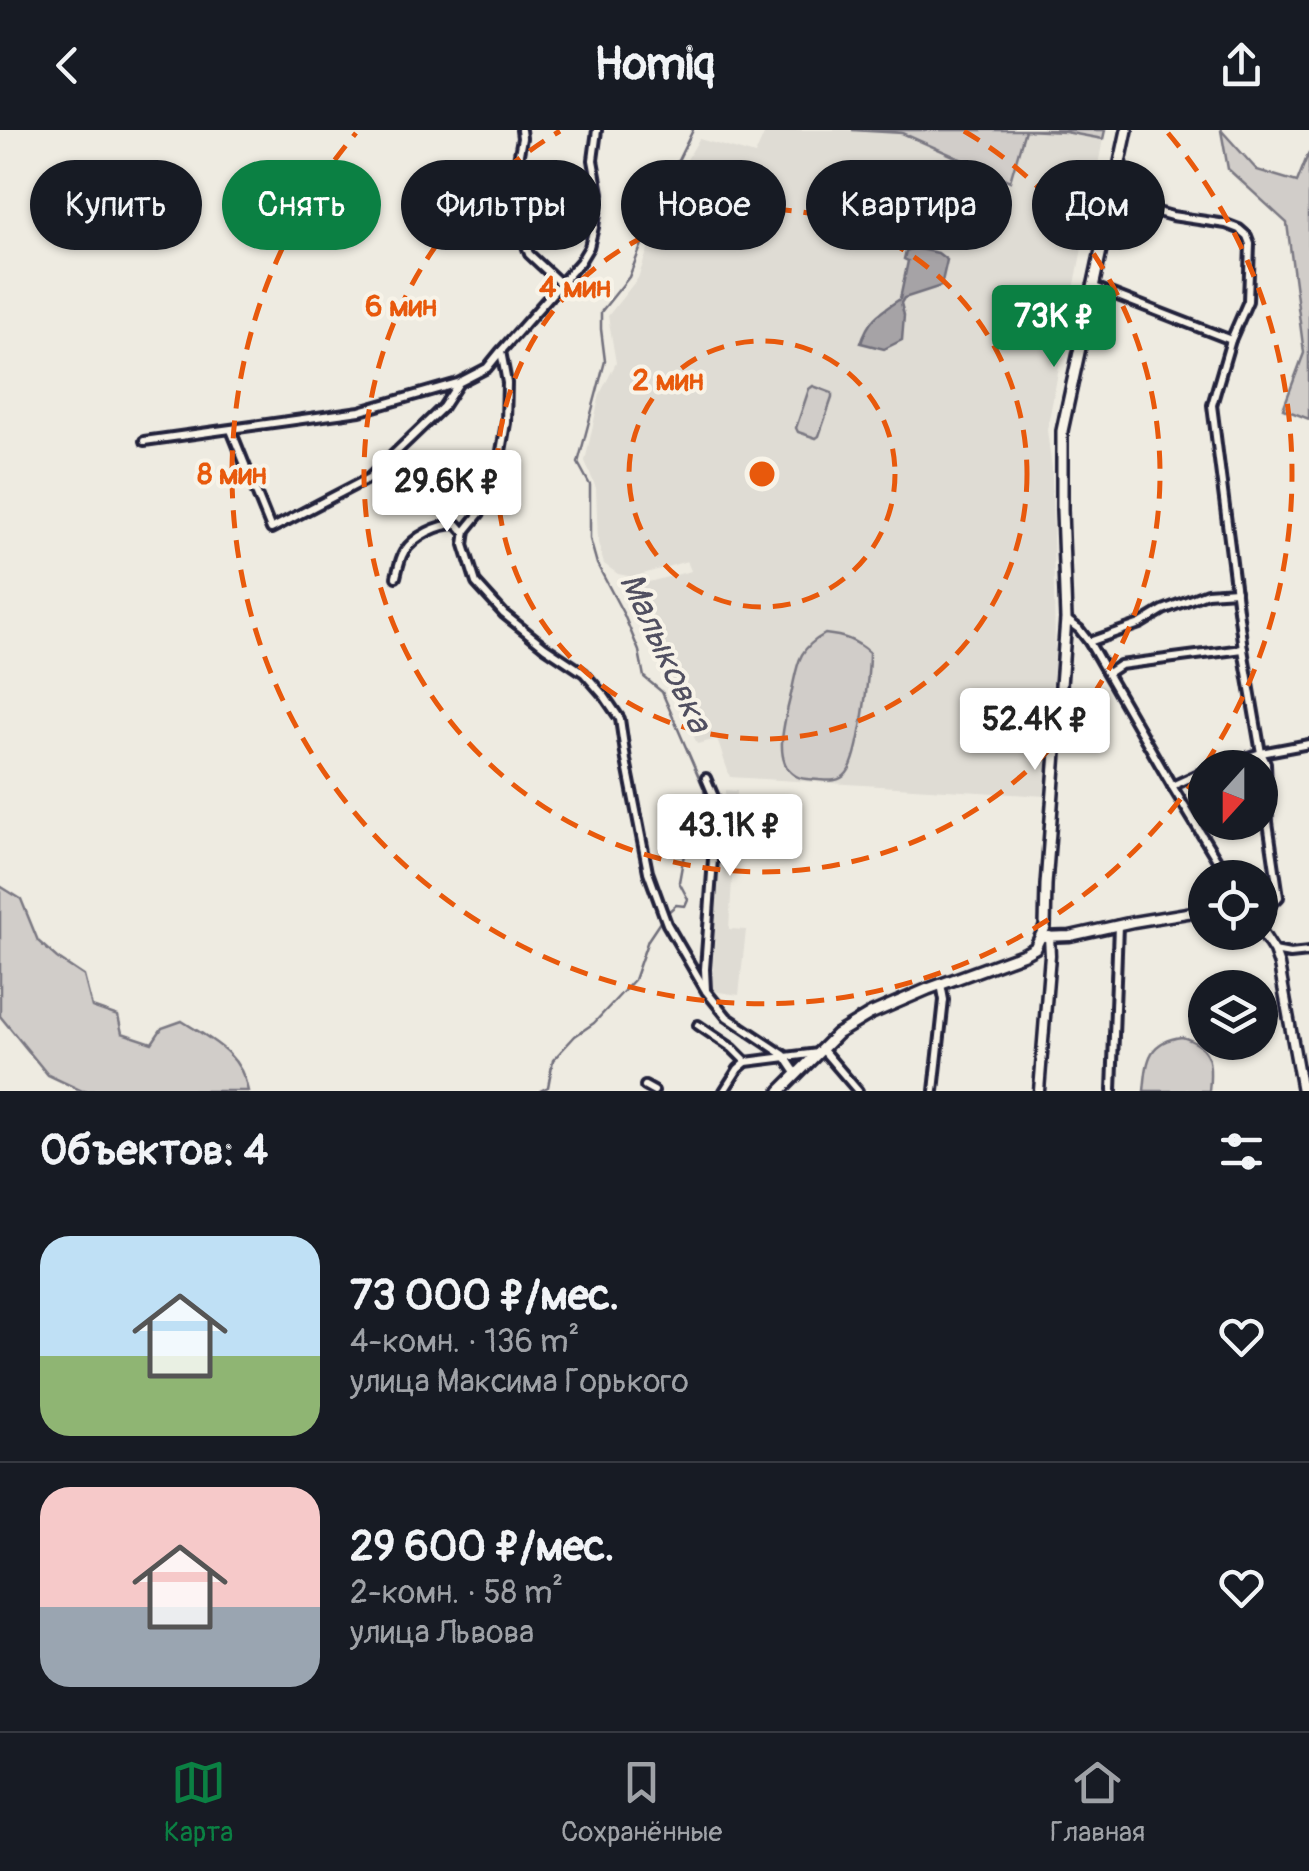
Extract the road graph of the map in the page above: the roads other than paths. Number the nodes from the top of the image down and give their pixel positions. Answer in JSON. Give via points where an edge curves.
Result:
{"nodes":[{"id":1,"x":521,"y":130,"type":"edge"},
{"id":2,"x":597,"y":130,"type":"edge"},
{"id":3,"x":1127,"y":130,"type":"edge"},
{"id":4,"x":1120,"y":160,"type":"edge"},
{"id":5,"x":1165,"y":214,"type":"edge"},
{"id":6,"x":1100,"y":250,"type":"edge"},
{"id":7,"x":560,"y":283,"type":"junction"},
{"id":8,"x":1092,"y":286,"type":"junction"},
{"id":9,"x":1231,"y":340,"type":"junction"},
{"id":10,"x":500,"y":351,"type":"junction"},
{"id":11,"x":458,"y":383,"type":"junction"},
{"id":12,"x":231,"y":430,"type":"junction"},
{"id":13,"x":144,"y":441,"type":"dead end"},
{"id":14,"x":466,"y":534,"type":"junction"},
{"id":15,"x":396,"y":577,"type":"dead end"},
{"id":16,"x":1236,"y":591,"type":"junction"},
{"id":17,"x":1066,"y":619,"type":"junction"},
{"id":18,"x":1090,"y":642,"type":"junction"},
{"id":19,"x":1243,"y":649,"type":"junction"},
{"id":20,"x":1108,"y":672,"type":"junction"},
{"id":21,"x":1309,"y":744,"type":"edge"},
{"id":22,"x":1261,"y":750,"type":"edge"},
{"id":23,"x":1277,"y":750,"type":"edge"},
{"id":24,"x":706,"y":778,"type":"dead end"},
{"id":25,"x":1188,"y":779,"type":"edge"},
{"id":26,"x":1172,"y":786,"type":"junction"},
{"id":27,"x":1217,"y":860,"type":"edge"},
{"id":28,"x":1188,"y":913,"type":"edge"},
{"id":29,"x":1118,"y":925,"type":"junction"},
{"id":30,"x":1046,"y":934,"type":"junction"},
{"id":31,"x":1274,"y":951,"type":"joint"},
{"id":32,"x":1309,"y":952,"type":"edge"},
{"id":33,"x":941,"y":984,"type":"junction"},
{"id":34,"x":706,"y":991,"type":"junction"},
{"id":35,"x":698,"y":1025,"type":"dead end"},
{"id":36,"x":820,"y":1050,"type":"junction"},
{"id":37,"x":784,"y":1056,"type":"junction"},
{"id":38,"x":1309,"y":1058,"type":"edge"},
{"id":39,"x":1295,"y":1060,"type":"junction"},
{"id":40,"x":746,"y":1062,"type":"junction"},
{"id":41,"x":796,"y":1073,"type":"junction"},
{"id":42,"x":646,"y":1086,"type":"dead end"},
{"id":43,"x":654,"y":1091,"type":"edge"},
{"id":44,"x":724,"y":1091,"type":"edge"},
{"id":45,"x":780,"y":1091,"type":"edge"},
{"id":46,"x":858,"y":1091,"type":"edge"},
{"id":47,"x":934,"y":1091,"type":"edge"},
{"id":48,"x":1038,"y":1091,"type":"edge"},
{"id":49,"x":1112,"y":1091,"type":"edge"},
{"id":50,"x":1302,"y":1091,"type":"edge"}],
"edges":[{"from":1,"to":7,"type":"street","via":[[518,220],[529,254]]},
{"from":2,"to":7,"type":"street","via":[[594,227],[580,262]]},
{"from":3,"to":4,"type":"main road"},
{"from":5,"to":9,"type":"street","via":[[1226,224],[1247,236],[1248,301]]},
{"from":6,"to":8,"type":"main road"},
{"from":7,"to":10,"type":"street"},
{"from":8,"to":9,"type":"street"},
{"from":8,"to":17,"type":"main road","via":[[1062,431]]},
{"from":9,"to":16,"type":"street","via":[[1212,405]]},
{"from":10,"to":11,"type":"street","via":[[487,368]]},
{"from":10,"to":14,"type":"street","via":[[506,423],[495,485]]},
{"from":11,"to":12,"type":"street","via":[[360,411]]},
{"from":11,"to":12,"type":"street","via":[[443,407],[369,478],[271,529]]},
{"from":12,"to":13,"type":"street"},
{"from":14,"to":15,"type":"street","via":[[457,524],[424,534],[404,552]]},
{"from":14,"to":34,"type":"street","via":[[476,584],[504,614],[584,673],[620,719],[648,872],[667,924]]},
{"from":16,"to":18,"type":"street","via":[[1207,593]]},
{"from":16,"to":19,"type":"street"},
{"from":17,"to":18,"type":"street"},
{"from":17,"to":30,"type":"main road"},
{"from":18,"to":20,"type":"street"},
{"from":19,"to":20,"type":"street"},
{"from":19,"to":22,"type":"street"},
{"from":20,"to":26,"type":"street"},
{"from":21,"to":23,"type":"street"},
{"from":24,"to":34,"type":"street","via":[[718,804]]},
{"from":25,"to":26,"type":"street"},
{"from":26,"to":27,"type":"street"},
{"from":28,"to":29,"type":"street"},
{"from":29,"to":30,"type":"street"},
{"from":29,"to":49,"type":"street"},
{"from":30,"to":33,"type":"main road","via":[[1024,954]]},
{"from":30,"to":48,"type":"street","via":[[1050,955]]},
{"from":31,"to":32,"type":"street"},
{"from":31,"to":39,"type":"street"},
{"from":33,"to":36,"type":"main road","via":[[870,1014]]},
{"from":33,"to":47,"type":"street"},
{"from":34,"to":37,"type":"street","via":[[728,1017]]},
{"from":35,"to":40,"type":"street"},
{"from":36,"to":37,"type":"street"},
{"from":36,"to":41,"type":"main road"},
{"from":36,"to":46,"type":"street"},
{"from":37,"to":40,"type":"street"},
{"from":37,"to":41,"type":"street"},
{"from":38,"to":39,"type":"street"},
{"from":39,"to":50,"type":"street"},
{"from":40,"to":44,"type":"street"},
{"from":41,"to":45,"type":"main road"},
{"from":42,"to":43,"type":"street"}]}
